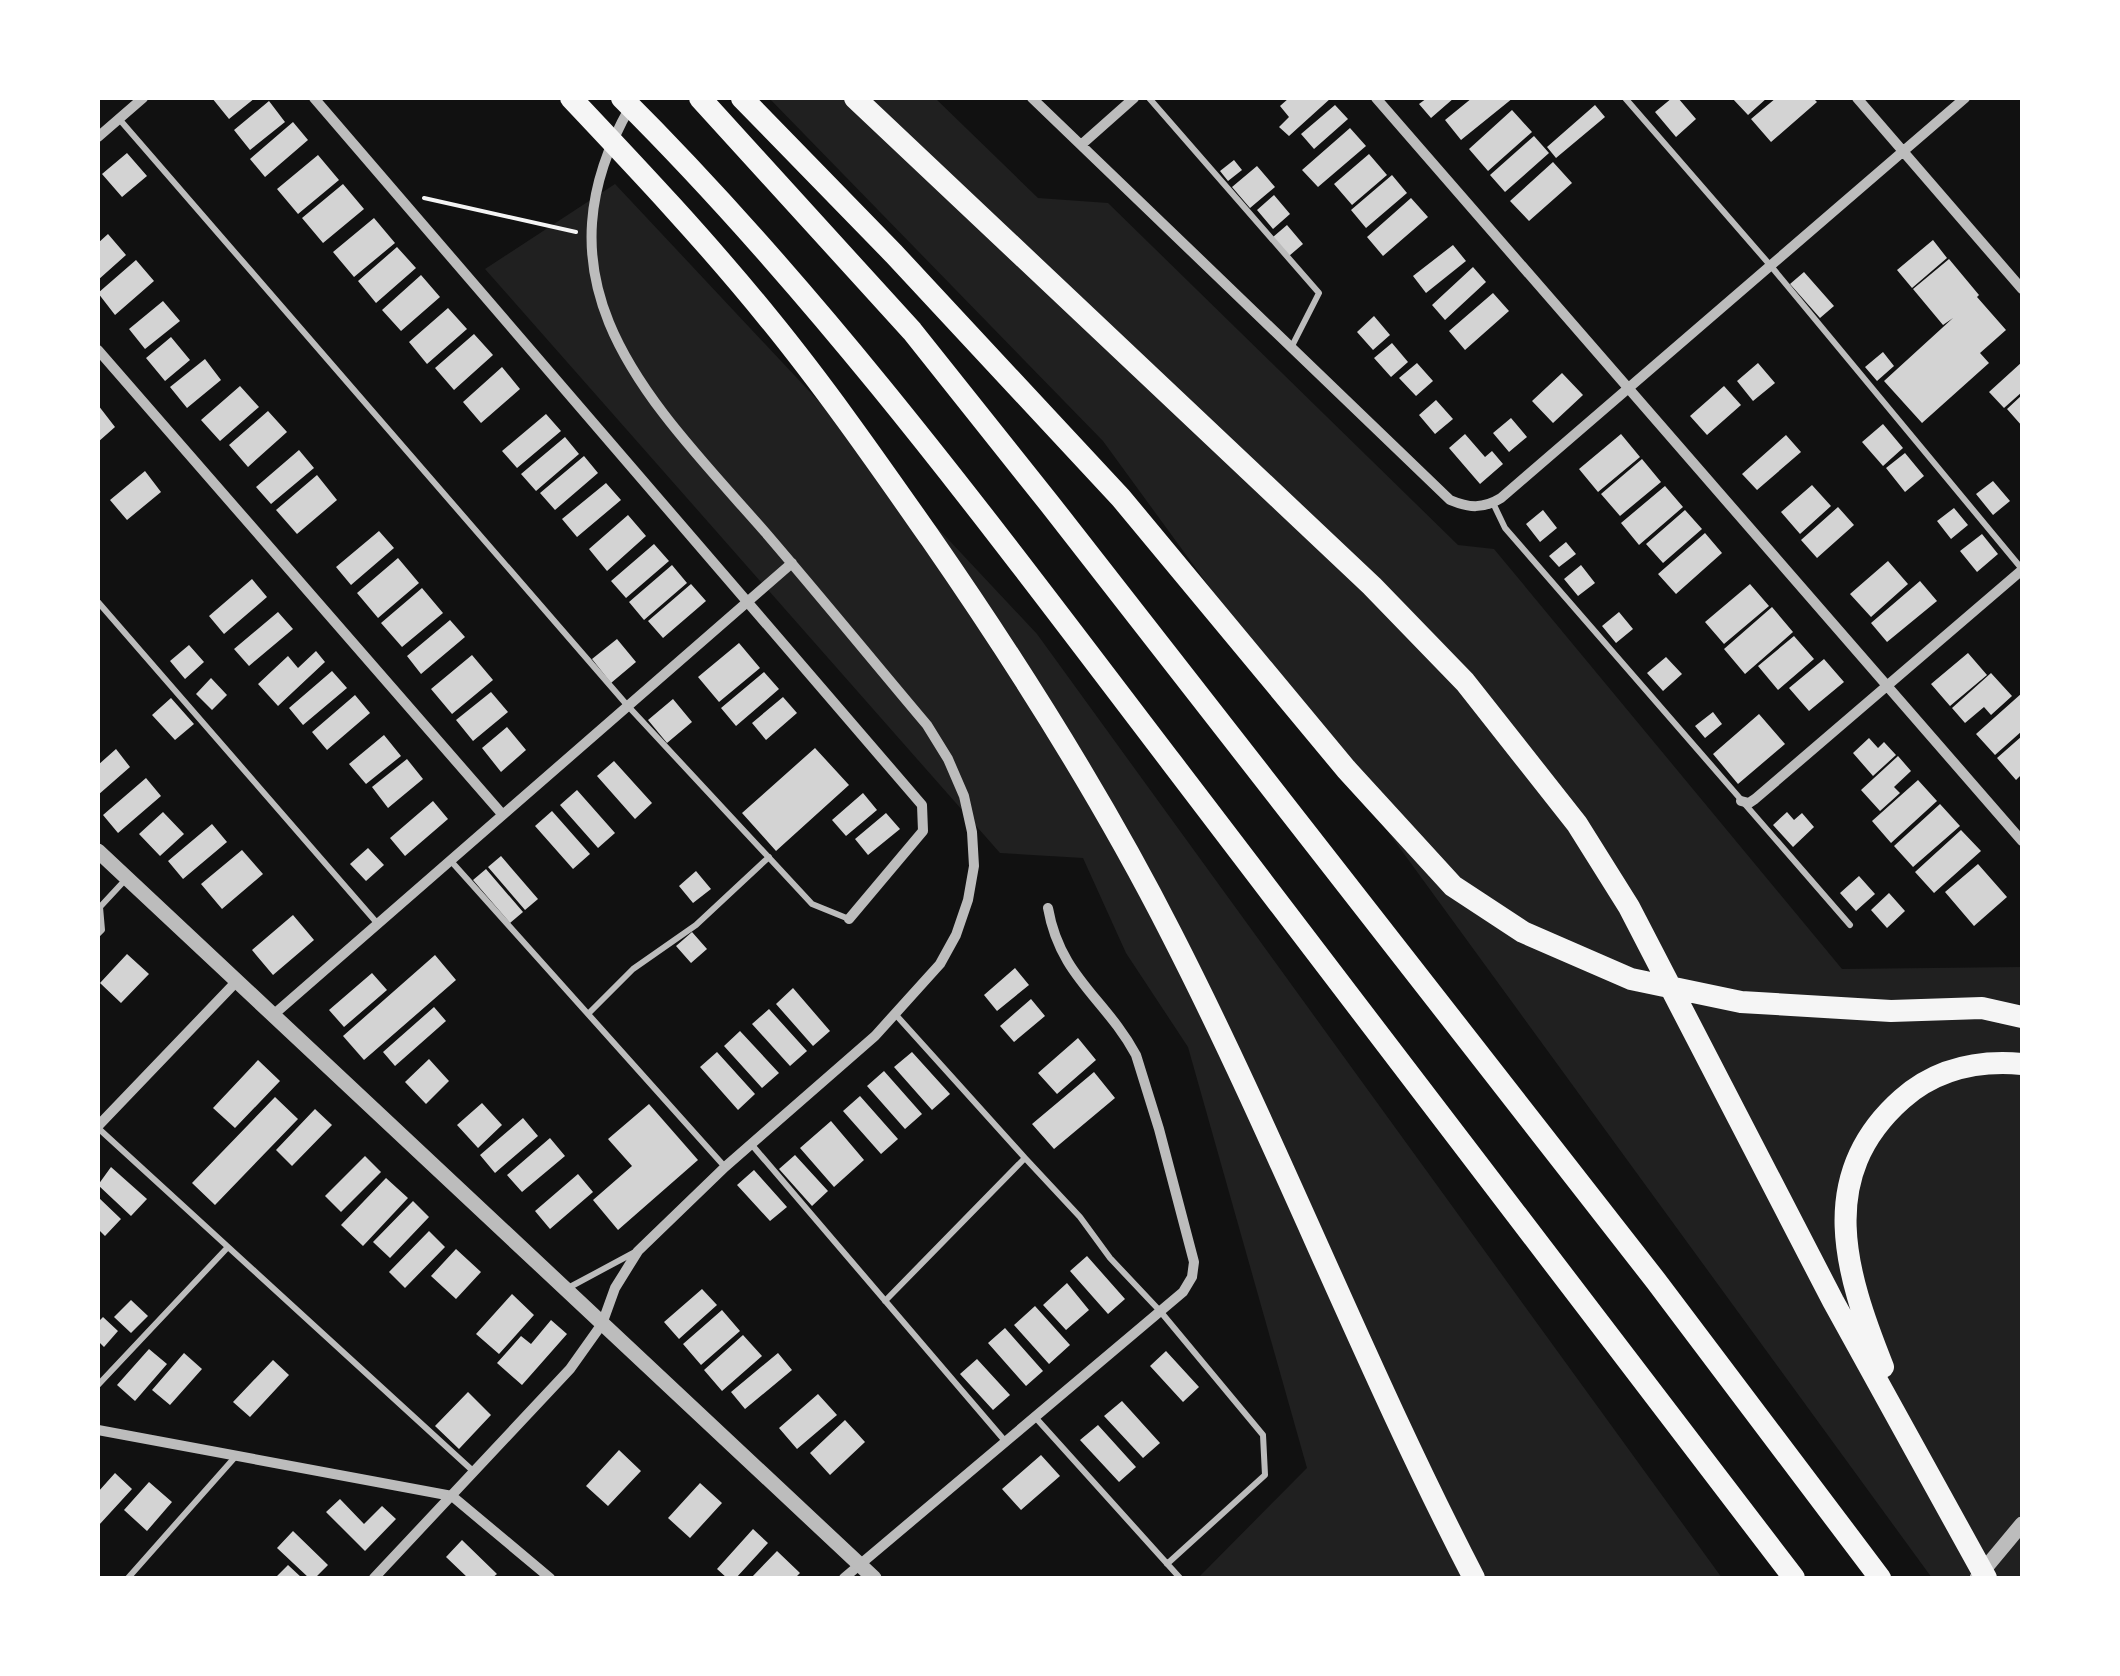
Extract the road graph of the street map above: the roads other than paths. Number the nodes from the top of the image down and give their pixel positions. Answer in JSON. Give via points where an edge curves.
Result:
{"nodes":[{"id":1,"x":143,"y":98,"type":"edge"},
{"id":2,"x":314,"y":98,"type":"edge"},
{"id":3,"x":571,"y":98,"type":"edge"},
{"id":4,"x":622,"y":98,"type":"edge"},
{"id":5,"x":636,"y":98,"type":"edge"},
{"id":6,"x":700,"y":98,"type":"edge"},
{"id":7,"x":742,"y":98,"type":"edge"},
{"id":8,"x":854,"y":98,"type":"edge"},
{"id":9,"x":1032,"y":98,"type":"edge"},
{"id":10,"x":1134,"y":98,"type":"edge"},
{"id":11,"x":1149,"y":98,"type":"edge"},
{"id":12,"x":1376,"y":98,"type":"edge"},
{"id":13,"x":1625,"y":98,"type":"edge"},
{"id":14,"x":1857,"y":98,"type":"edge"},
{"id":15,"x":1965,"y":98,"type":"edge"},
{"id":16,"x":119,"y":118,"type":"junction"},
{"id":17,"x":98,"y":137,"type":"edge"},
{"id":18,"x":1082,"y":145,"type":"junction"},
{"id":19,"x":1903,"y":150,"type":"junction"},
{"id":20,"x":1770,"y":265,"type":"junction"},
{"id":21,"x":2022,"y":288,"type":"edge"},
{"id":22,"x":1291,"y":347,"type":"junction"},
{"id":23,"x":98,"y":350,"type":"edge"},
{"id":24,"x":1629,"y":389,"type":"junction"},
{"id":25,"x":1493,"y":503,"type":"junction"},
{"id":26,"x":792,"y":563,"type":"junction"},
{"id":27,"x":2022,"y":570,"type":"edge"},
{"id":28,"x":748,"y":600,"type":"junction"},
{"id":29,"x":98,"y":602,"type":"edge"},
{"id":30,"x":1888,"y":686,"type":"junction"},
{"id":31,"x":627,"y":705,"type":"junction"},
{"id":32,"x":1741,"y":801,"type":"junction"},
{"id":33,"x":502,"y":814,"type":"junction"},
{"id":34,"x":2022,"y":841,"type":"edge"},
{"id":35,"x":98,"y":851,"type":"edge"},
{"id":36,"x":769,"y":857,"type":"junction"},
{"id":37,"x":450,"y":860,"type":"junction"},
{"id":38,"x":127,"y":878,"type":"junction"},
{"id":39,"x":1048,"y":908,"type":"dead end"},
{"id":40,"x":848,"y":919,"type":"joint"},
{"id":41,"x":377,"y":924,"type":"junction"},
{"id":42,"x":1850,"y":925,"type":"dead end"},
{"id":43,"x":98,"y":934,"type":"edge"},
{"id":44,"x":236,"y":982,"type":"junction"},
{"id":45,"x":588,"y":1014,"type":"junction"},
{"id":46,"x":896,"y":1015,"type":"junction"},
{"id":47,"x":272,"y":1016,"type":"junction"},
{"id":48,"x":2022,"y":1017,"type":"edge"},
{"id":49,"x":2022,"y":1064,"type":"edge"},
{"id":50,"x":98,"y":1127,"type":"edge"},
{"id":51,"x":751,"y":1144,"type":"junction"},
{"id":52,"x":1025,"y":1158,"type":"junction"},
{"id":53,"x":725,"y":1166,"type":"junction"},
{"id":54,"x":228,"y":1247,"type":"junction"},
{"id":55,"x":638,"y":1250,"type":"junction"},
{"id":56,"x":565,"y":1289,"type":"junction"},
{"id":57,"x":886,"y":1301,"type":"junction"},
{"id":58,"x":1160,"y":1311,"type":"junction"},
{"id":59,"x":602,"y":1324,"type":"junction"},
{"id":60,"x":98,"y":1385,"type":"edge"},
{"id":61,"x":1034,"y":1416,"type":"junction"},
{"id":62,"x":98,"y":1430,"type":"edge"},
{"id":63,"x":1005,"y":1441,"type":"junction"},
{"id":64,"x":238,"y":1455,"type":"junction"},
{"id":65,"x":1919,"y":1458,"type":"junction"},
{"id":66,"x":474,"y":1472,"type":"junction"},
{"id":67,"x":452,"y":1496,"type":"junction"},
{"id":68,"x":2022,"y":1524,"type":"edge"},
{"id":69,"x":1166,"y":1564,"type":"junction"},
{"id":70,"x":860,"y":1565,"type":"junction"},
{"id":71,"x":128,"y":1578,"type":"edge"},
{"id":72,"x":374,"y":1578,"type":"edge"},
{"id":73,"x":550,"y":1578,"type":"edge"},
{"id":74,"x":844,"y":1578,"type":"edge"},
{"id":75,"x":874,"y":1578,"type":"edge"},
{"id":76,"x":1180,"y":1578,"type":"edge"},
{"id":77,"x":1474,"y":1578,"type":"edge"},
{"id":78,"x":1794,"y":1578,"type":"edge"},
{"id":79,"x":1880,"y":1578,"type":"edge"},
{"id":80,"x":1976,"y":1578,"type":"edge"},
{"id":81,"x":1986,"y":1578,"type":"edge"}],
"edges":[{"from":1,"to":16,"type":"street"},
{"from":2,"to":28,"type":"street"},
{"from":3,"to":77,"type":"highway","via":[[664,196],[793,350],[933,542],[1081,768],[1270,1134]]},
{"from":4,"to":78,"type":"highway","via":[[866,369]]},
{"from":5,"to":26,"type":"street","via":[[611,141],[592,212],[603,311],[624,356],[674,428]]},
{"from":6,"to":79,"type":"highway","via":[[912,331],[992,431]]},
{"from":7,"to":48,"type":"highway","via":[[1121,498],[1453,886],[1524,932],[1630,980],[1741,1002],[1891,1011],[1982,1008]]},
{"from":8,"to":65,"type":"highway","via":[[1372,586],[1465,682],[1577,824],[1629,907]]},
{"from":9,"to":18,"type":"street"},
{"from":10,"to":18,"type":"street"},
{"from":11,"to":22,"type":"lane","via":[[1319,293]]},
{"from":12,"to":24,"type":"street"},
{"from":13,"to":20,"type":"lane"},
{"from":14,"to":19,"type":"street"},
{"from":15,"to":19,"type":"street"},
{"from":16,"to":17,"type":"street"},
{"from":16,"to":31,"type":"lane"},
{"from":18,"to":22,"type":"street"},
{"from":19,"to":20,"type":"street"},
{"from":19,"to":21,"type":"street"},
{"from":20,"to":24,"type":"street"},
{"from":20,"to":27,"type":"lane"},
{"from":22,"to":25,"type":"street","via":[[1450,500],[1466,507]]},
{"from":23,"to":33,"type":"street"},
{"from":24,"to":25,"type":"street"},
{"from":24,"to":30,"type":"street"},
{"from":25,"to":32,"type":"lane","via":[[1505,528]]},
{"from":26,"to":28,"type":"street"},
{"from":26,"to":46,"type":"street","via":[[927,725],[964,796],[974,866],[968,900],[940,964]]},
{"from":27,"to":30,"type":"street"},
{"from":28,"to":31,"type":"street"},
{"from":28,"to":40,"type":"street","via":[[922,805],[922,831]]},
{"from":29,"to":41,"type":"lane"},
{"from":30,"to":32,"type":"street","via":[[1755,799]]},
{"from":30,"to":34,"type":"street"},
{"from":31,"to":33,"type":"street"},
{"from":31,"to":36,"type":"lane"},
{"from":32,"to":42,"type":"lane"},
{"from":33,"to":37,"type":"street"},
{"from":35,"to":38,"type":"street"},
{"from":36,"to":40,"type":"lane","via":[[812,904]]},
{"from":36,"to":45,"type":"lane"},
{"from":37,"to":41,"type":"street"},
{"from":37,"to":45,"type":"lane"},
{"from":38,"to":43,"type":"lane","via":[[100,907]]},
{"from":38,"to":44,"type":"street"},
{"from":39,"to":58,"type":"street","via":[[1072,972],[1136,1055],[1160,1129],[1194,1262],[1182,1292]]},
{"from":41,"to":47,"type":"street"},
{"from":44,"to":47,"type":"street"},
{"from":44,"to":50,"type":"street"},
{"from":45,"to":53,"type":"lane"},
{"from":46,"to":51,"type":"street"},
{"from":46,"to":52,"type":"lane"},
{"from":47,"to":56,"type":"street"},
{"from":49,"to":65,"type":"highway","via":[[1947,1071],[1912,1090],[1876,1122],[1854,1162],[1845,1202],[1851,1264],[1866,1325]]},
{"from":50,"to":54,"type":"lane"},
{"from":51,"to":53,"type":"street"},
{"from":51,"to":57,"type":"lane"},
{"from":52,"to":57,"type":"lane"},
{"from":52,"to":58,"type":"lane"},
{"from":53,"to":55,"type":"street"},
{"from":54,"to":60,"type":"lane"},
{"from":54,"to":66,"type":"lane"},
{"from":55,"to":56,"type":"lane"},
{"from":55,"to":59,"type":"street"},
{"from":56,"to":59,"type":"street"},
{"from":57,"to":63,"type":"lane"},
{"from":58,"to":61,"type":"street"},
{"from":58,"to":69,"type":"lane","via":[[1263,1435],[1265,1475]]},
{"from":59,"to":66,"type":"street","via":[[570,1369]]},
{"from":59,"to":70,"type":"street"},
{"from":61,"to":63,"type":"street"},
{"from":61,"to":69,"type":"lane"},
{"from":62,"to":64,"type":"street"},
{"from":63,"to":70,"type":"street"},
{"from":64,"to":67,"type":"street"},
{"from":64,"to":71,"type":"lane"},
{"from":65,"to":81,"type":"highway"},
{"from":66,"to":67,"type":"street"},
{"from":67,"to":72,"type":"street"},
{"from":67,"to":73,"type":"street"},
{"from":68,"to":80,"type":"street"},
{"from":69,"to":76,"type":"lane"},
{"from":70,"to":74,"type":"street"},
{"from":70,"to":75,"type":"street"}]}
